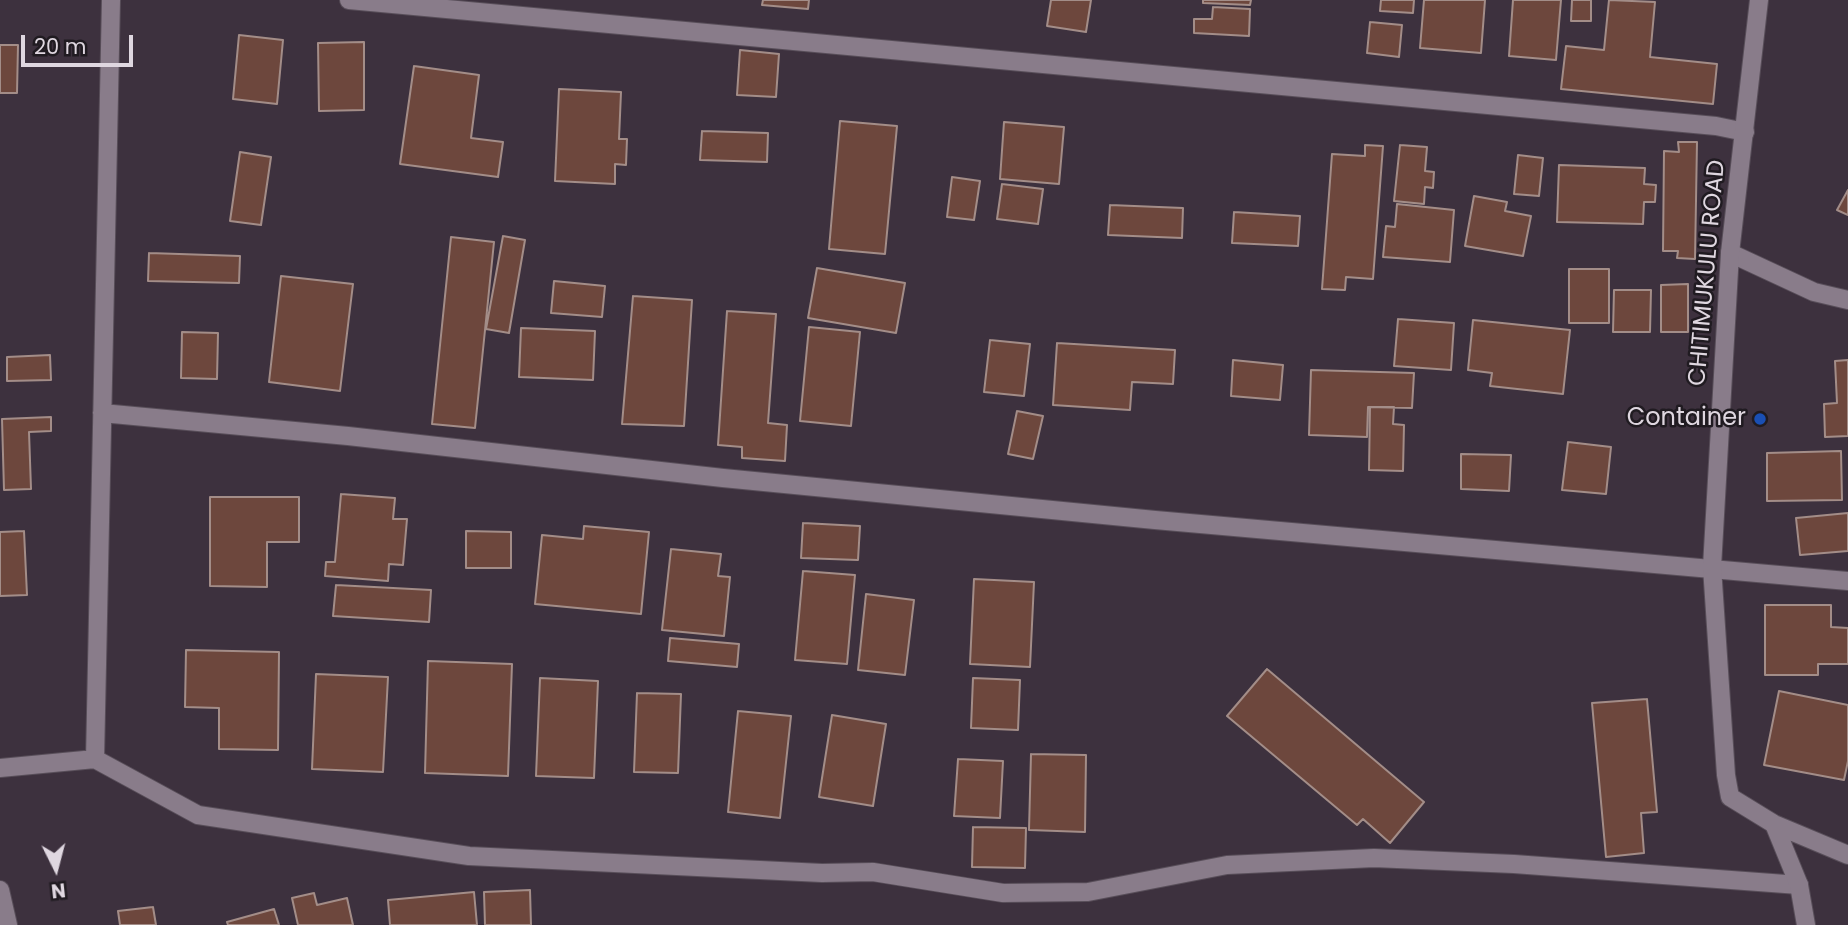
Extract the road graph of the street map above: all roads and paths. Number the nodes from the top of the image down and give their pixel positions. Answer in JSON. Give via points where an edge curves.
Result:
{"nodes":[{"id":1,"x":111,"y":0,"type":"edge"},
{"id":2,"x":349,"y":0,"type":"edge"},
{"id":3,"x":1759,"y":0,"type":"edge"},
{"id":4,"x":1745,"y":132,"type":"junction"},
{"id":5,"x":1730,"y":253,"type":"junction"},
{"id":6,"x":1848,"y":300,"type":"edge"},
{"id":7,"x":102,"y":414,"type":"junction"},
{"id":8,"x":1712,"y":567,"type":"junction"},
{"id":9,"x":1848,"y":581,"type":"edge"},
{"id":10,"x":94,"y":759,"type":"junction"},
{"id":11,"x":0,"y":768,"type":"edge"},
{"id":12,"x":1774,"y":824,"type":"junction"},
{"id":13,"x":1848,"y":855,"type":"edge"},
{"id":14,"x":1799,"y":885,"type":"junction"},
{"id":15,"x":0,"y":890,"type":"edge"},
{"id":16,"x":8,"y":925,"type":"edge"},
{"id":17,"x":1806,"y":925,"type":"edge"}],
"edges":[{"from":1,"to":7,"type":"street"},
{"from":2,"to":4,"type":"street"},
{"from":3,"to":4,"type":"street","name":"CHITIMUKULU ROAD"},
{"from":4,"to":5,"type":"street","name":"CHITIMUKULU ROAD"},
{"from":5,"to":6,"type":"street","via":[[1814,292]]},
{"from":5,"to":8,"type":"street","name":"CHITIMUKULU ROAD"},
{"from":7,"to":8,"type":"street","via":[[1141,519]]},
{"from":7,"to":10,"type":"street"},
{"from":8,"to":9,"type":"street"},
{"from":8,"to":12,"type":"street","name":"CHITIMUKULU ROAD","via":[[1730,797]]},
{"from":10,"to":11,"type":"street"},
{"from":10,"to":14,"type":"street","via":[[198,815],[469,856],[873,872],[1039,895],[1088,892],[1227,865],[1374,858]]},
{"from":12,"to":13,"type":"street","name":"CHITIMUKULU ROAD"},
{"from":12,"to":14,"type":"street"},
{"from":14,"to":17,"type":"street"},
{"from":15,"to":16,"type":"street"}]}
